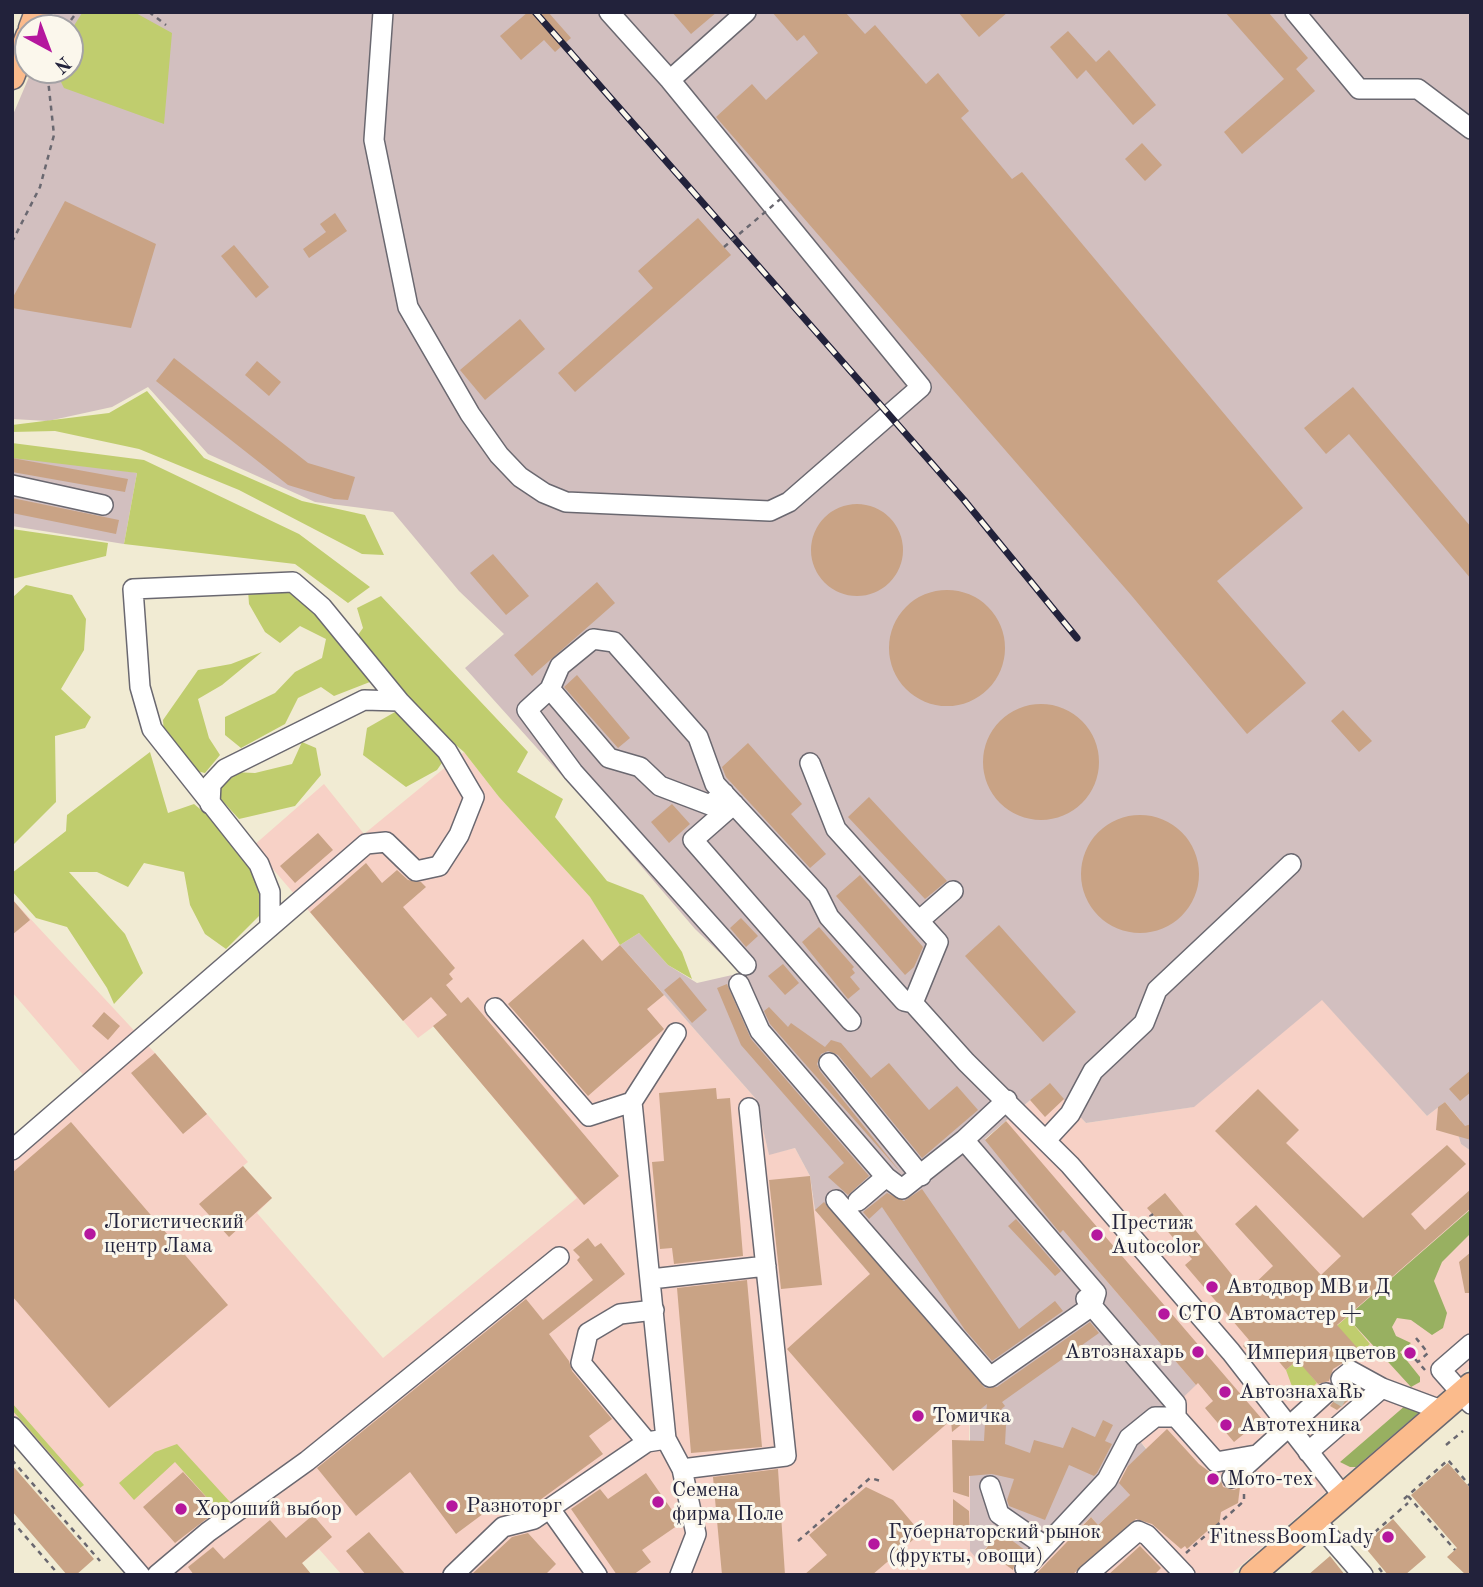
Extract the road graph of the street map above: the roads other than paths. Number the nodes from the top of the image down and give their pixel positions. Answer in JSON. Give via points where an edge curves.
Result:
{"nodes":[{"id":1,"x":383,"y":12,"type":"edge"},
{"id":2,"x":609,"y":12,"type":"edge"},
{"id":3,"x":746,"y":12,"type":"edge"},
{"id":4,"x":1295,"y":12,"type":"edge"},
{"id":5,"x":670,"y":80,"type":"junction"},
{"id":6,"x":1471,"y":130,"type":"edge"},
{"id":7,"x":12,"y":485,"type":"edge"},
{"id":8,"x":103,"y":505,"type":"dead end"},
{"id":9,"x":550,"y":689,"type":"junction"},
{"id":10,"x":399,"y":701,"type":"junction"},
{"id":11,"x":810,"y":763,"type":"dead end"},
{"id":12,"x":729,"y":799,"type":"junction"},
{"id":13,"x":210,"y":804,"type":"junction"},
{"id":14,"x":1291,"y":864,"type":"dead end"},
{"id":15,"x":953,"y":891,"type":"dead end"},
{"id":16,"x":921,"y":919,"type":"junction"},
{"id":17,"x":271,"y":927,"type":"junction"},
{"id":18,"x":746,"y":965,"type":"dead end"},
{"id":19,"x":738,"y":984,"type":"dead end"},
{"id":20,"x":913,"y":1003,"type":"junction"},
{"id":21,"x":495,"y":1008,"type":"dead end"},
{"id":22,"x":851,"y":1021,"type":"dead end"},
{"id":23,"x":676,"y":1032,"type":"dead end"},
{"id":24,"x":829,"y":1063,"type":"dead end"},
{"id":25,"x":1007,"y":1100,"type":"junction"},
{"id":26,"x":632,"y":1102,"type":"junction"},
{"id":27,"x":749,"y":1108,"type":"dead end"},
{"id":28,"x":964,"y":1140,"type":"junction"},
{"id":29,"x":1046,"y":1140,"type":"junction"},
{"id":30,"x":12,"y":1150,"type":"edge"},
{"id":31,"x":921,"y":1176,"type":"junction"},
{"id":32,"x":886,"y":1177,"type":"junction"},
{"id":33,"x":836,"y":1200,"type":"dead end"},
{"id":34,"x":858,"y":1201,"type":"dead end"},
{"id":35,"x":559,"y":1257,"type":"dead end"},
{"id":36,"x":766,"y":1266,"type":"junction"},
{"id":37,"x":651,"y":1279,"type":"junction"},
{"id":38,"x":1089,"y":1302,"type":"junction"},
{"id":39,"x":654,"y":1310,"type":"junction"},
{"id":40,"x":1471,"y":1344,"type":"edge"},
{"id":41,"x":1341,"y":1379,"type":"dead end"},
{"id":42,"x":1382,"y":1388,"type":"junction"},
{"id":43,"x":1467,"y":1394,"type":"edge"},
{"id":44,"x":1353,"y":1410,"type":"junction"},
{"id":45,"x":1441,"y":1410,"type":"junction"},
{"id":46,"x":1176,"y":1417,"type":"junction"},
{"id":47,"x":1288,"y":1425,"type":"junction"},
{"id":48,"x":12,"y":1427,"type":"edge"},
{"id":49,"x":656,"y":1440,"type":"junction"},
{"id":50,"x":1308,"y":1452,"type":"junction"},
{"id":51,"x":1256,"y":1455,"type":"junction"},
{"id":52,"x":682,"y":1469,"type":"junction"},
{"id":53,"x":1234,"y":1477,"type":"road end"},
{"id":54,"x":990,"y":1486,"type":"dead end"},
{"id":55,"x":1343,"y":1496,"type":"junction"},
{"id":56,"x":550,"y":1508,"type":"junction"},
{"id":57,"x":1315,"y":1520,"type":"junction"},
{"id":58,"x":1045,"y":1545,"type":"junction"},
{"id":59,"x":1025,"y":1568,"type":"dead end"},
{"id":60,"x":1180,"y":1569,"type":"edge"},
{"id":61,"x":588,"y":1571,"type":"edge"},
{"id":62,"x":140,"y":1575,"type":"edge"},
{"id":63,"x":157,"y":1575,"type":"edge"},
{"id":64,"x":453,"y":1575,"type":"edge"},
{"id":65,"x":680,"y":1575,"type":"edge"},
{"id":66,"x":1087,"y":1575,"type":"edge"},
{"id":67,"x":1252,"y":1575,"type":"edge"},
{"id":68,"x":1363,"y":1575,"type":"edge"}],
"edges":[{"from":1,"to":5,"type":"street","via":[[374,140],[408,307],[499,455],[520,477],[566,502],[770,511],[789,502],[921,387]]},
{"from":2,"to":5,"type":"street"},
{"from":3,"to":5,"type":"street"},
{"from":4,"to":6,"type":"street","via":[[1359,89],[1418,89]]},
{"from":7,"to":8,"type":"street"},
{"from":9,"to":12,"type":"street","via":[[610,758],[640,767],[660,786],[710,804]]},
{"from":9,"to":12,"type":"street","via":[[560,666],[593,639],[614,642],[698,737],[715,784]]},
{"from":9,"to":18,"type":"street","via":[[527,710],[573,772]]},
{"from":10,"to":13,"type":"street","via":[[364,700],[225,769],[211,783]]},
{"from":10,"to":13,"type":"street","via":[[322,607],[293,582],[133,589],[141,687],[152,729]]},
{"from":10,"to":17,"type":"street","via":[[447,751],[474,797],[459,835],[439,866],[416,871],[386,842],[366,844]]},
{"from":11,"to":16,"type":"street","via":[[836,829]]},
{"from":12,"to":20,"type":"street","via":[[818,895],[829,917],[904,1001]]},
{"from":12,"to":22,"type":"street","via":[[693,840]]},
{"from":13,"to":17,"type":"street","via":[[259,864],[270,892]]},
{"from":14,"to":29,"type":"street","via":[[1157,990],[1144,1023],[1093,1071],[1070,1114]]},
{"from":15,"to":16,"type":"street"},
{"from":16,"to":20,"type":"street","via":[[938,942]]},
{"from":17,"to":30,"type":"street"},
{"from":19,"to":32,"type":"street","via":[[760,1031]]},
{"from":20,"to":25,"type":"street"},
{"from":21,"to":26,"type":"street","via":[[589,1116]]},
{"from":23,"to":26,"type":"street"},
{"from":24,"to":31,"type":"street"},
{"from":25,"to":28,"type":"street"},
{"from":25,"to":29,"type":"street"},
{"from":26,"to":37,"type":"street"},
{"from":27,"to":36,"type":"street"},
{"from":28,"to":31,"type":"street"},
{"from":28,"to":38,"type":"street","via":[[1096,1293]]},
{"from":29,"to":47,"type":"street"},
{"from":31,"to":32,"type":"street","via":[[902,1189]]},
{"from":32,"to":34,"type":"street"},
{"from":33,"to":38,"type":"street","via":[[990,1377]]},
{"from":35,"to":63,"type":"street","via":[[307,1461]]},
{"from":36,"to":37,"type":"street"},
{"from":36,"to":52,"type":"street","via":[[786,1456]]},
{"from":37,"to":39,"type":"street"},
{"from":38,"to":46,"type":"street","via":[[1176,1404]]},
{"from":39,"to":49,"type":"street"},
{"from":39,"to":49,"type":"street","via":[[620,1314],[588,1333],[581,1363]]},
{"from":40,"to":43,"type":"street","via":[[1441,1370]]},
{"from":41,"to":42,"type":"street","via":[[1351,1371]]},
{"from":42,"to":44,"type":"street"},
{"from":42,"to":45,"type":"street"},
{"from":43,"to":45,"type":"main road"},
{"from":44,"to":47,"type":"street","via":[[1320,1398]]},
{"from":44,"to":50,"type":"street"},
{"from":45,"to":55,"type":"main road"},
{"from":46,"to":51,"type":"street","via":[[1216,1462]]},
{"from":46,"to":58,"type":"street","via":[[1155,1417],[1129,1438],[1107,1480]]},
{"from":47,"to":50,"type":"street"},
{"from":47,"to":51,"type":"street"},
{"from":48,"to":62,"type":"street"},
{"from":49,"to":52,"type":"street"},
{"from":49,"to":56,"type":"street"},
{"from":50,"to":55,"type":"street"},
{"from":51,"to":53,"type":"street"},
{"from":52,"to":65,"type":"street","via":[[696,1534]]},
{"from":54,"to":58,"type":"street","via":[[999,1514]]},
{"from":55,"to":57,"type":"main road"},
{"from":56,"to":61,"type":"street"},
{"from":56,"to":64,"type":"street","via":[[534,1519],[503,1527]]},
{"from":57,"to":67,"type":"main road"},
{"from":57,"to":68,"type":"street"},
{"from":58,"to":59,"type":"street"},
{"from":60,"to":66,"type":"street","via":[[1138,1531]]}]}
